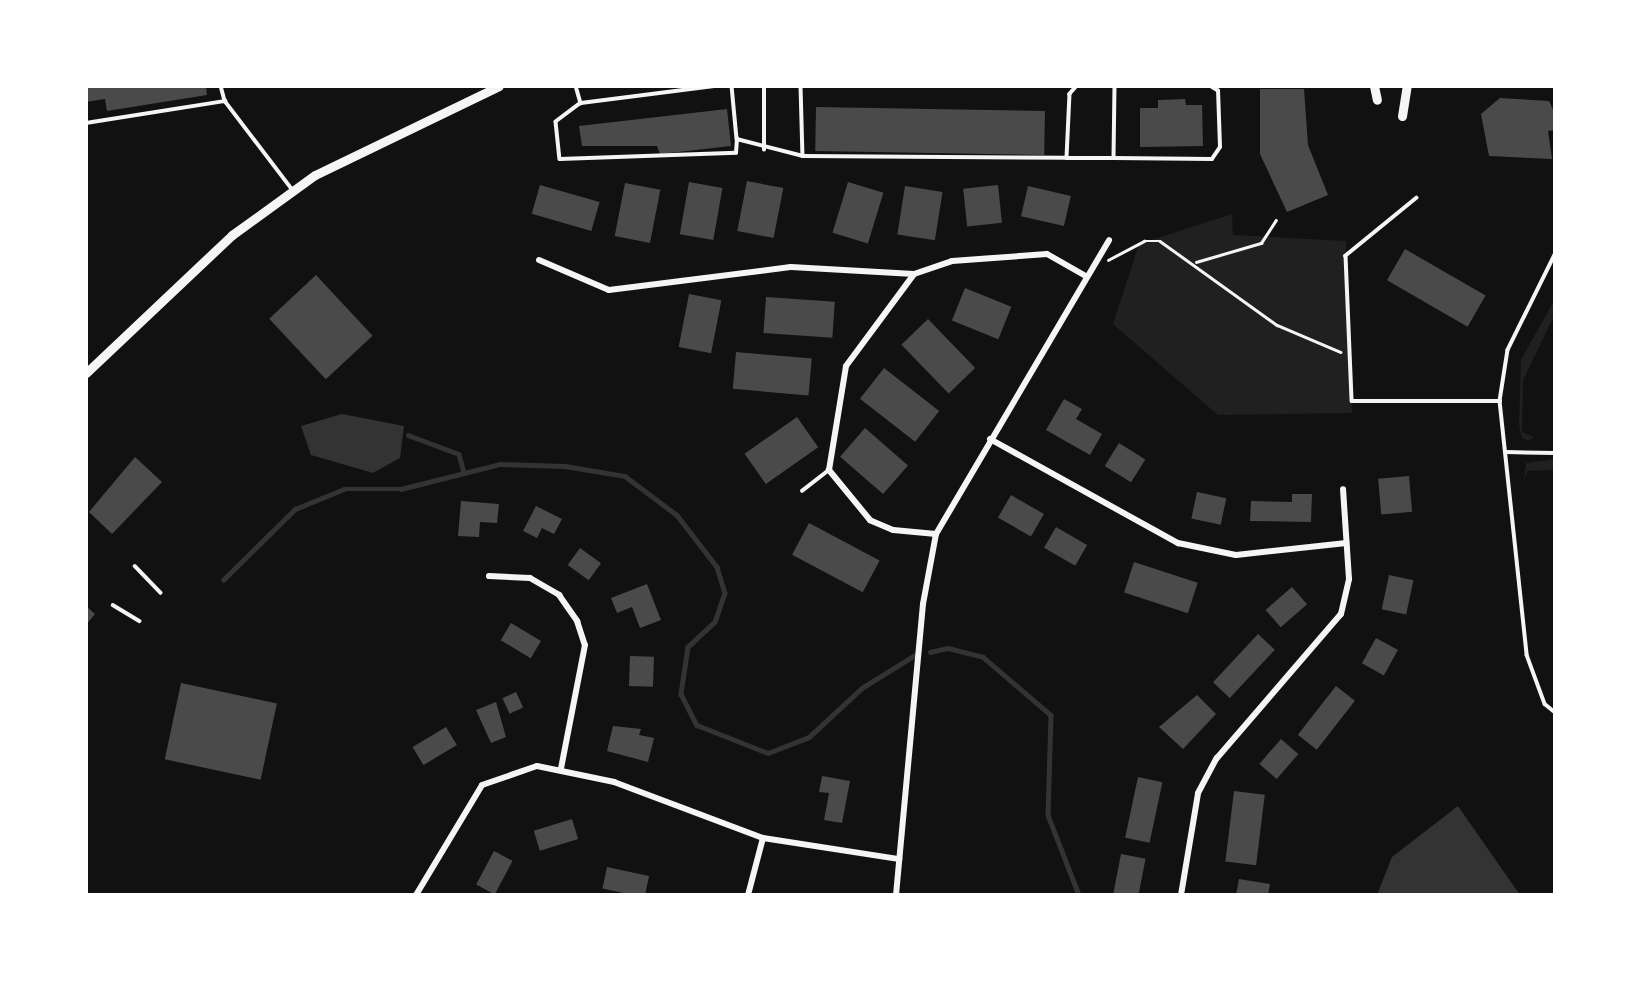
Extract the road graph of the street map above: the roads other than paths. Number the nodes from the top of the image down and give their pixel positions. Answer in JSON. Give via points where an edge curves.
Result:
{"nodes":[{"id":1,"x":221,"y":86,"type":"edge"},
{"id":2,"x":499,"y":86,"type":"edge"},
{"id":3,"x":576,"y":86,"type":"edge"},
{"id":4,"x":714,"y":86,"type":"edge"},
{"id":5,"x":732,"y":86,"type":"edge"},
{"id":6,"x":764,"y":86,"type":"edge"},
{"id":7,"x":801,"y":86,"type":"edge"},
{"id":8,"x":1077,"y":86,"type":"edge"},
{"id":9,"x":1115,"y":86,"type":"edge"},
{"id":10,"x":1210,"y":86,"type":"edge"},
{"id":11,"x":1374,"y":86,"type":"edge"},
{"id":12,"x":1407,"y":86,"type":"edge"},
{"id":13,"x":1377,"y":100,"type":"dead end"},
{"id":14,"x":225,"y":101,"type":"junction"},
{"id":15,"x":581,"y":103,"type":"junction"},
{"id":16,"x":1402,"y":116,"type":"dead end"},
{"id":17,"x":86,"y":123,"type":"edge"},
{"id":18,"x":737,"y":139,"type":"junction"},
{"id":19,"x":764,"y":150,"type":"junction"},
{"id":20,"x":803,"y":156,"type":"junction"},
{"id":21,"x":1067,"y":158,"type":"junction"},
{"id":22,"x":1114,"y":158,"type":"junction"},
{"id":23,"x":293,"y":190,"type":"junction"},
{"id":24,"x":1417,"y":198,"type":"dead end"},
{"id":25,"x":1109,"y":240,"type":"dead end"},
{"id":26,"x":1555,"y":255,"type":"edge"},
{"id":27,"x":539,"y":260,"type":"dead end"},
{"id":28,"x":914,"y":274,"type":"junction"},
{"id":29,"x":1084,"y":275,"type":"junction"},
{"id":30,"x":86,"y":373,"type":"edge"},
{"id":31,"x":1500,"y":401,"type":"junction"},
{"id":32,"x":990,"y":439,"type":"junction"},
{"id":33,"x":1506,"y":452,"type":"junction"},
{"id":34,"x":1555,"y":453,"type":"edge"},
{"id":35,"x":829,"y":470,"type":"junction"},
{"id":36,"x":1343,"y":489,"type":"dead end"},
{"id":37,"x":802,"y":491,"type":"dead end"},
{"id":38,"x":936,"y":534,"type":"junction"},
{"id":39,"x":1346,"y":543,"type":"junction"},
{"id":40,"x":135,"y":566,"type":"dead end"},
{"id":41,"x":489,"y":576,"type":"dead end"},
{"id":42,"x":162,"y":593,"type":"dead end"},
{"id":43,"x":113,"y":605,"type":"dead end"},
{"id":44,"x":140,"y":621,"type":"dead end"},
{"id":45,"x":1555,"y":712,"type":"edge"},
{"id":46,"x":561,"y":768,"type":"junction"},
{"id":47,"x":763,"y":838,"type":"junction"},
{"id":48,"x":899,"y":859,"type":"junction"},
{"id":49,"x":416,"y":895,"type":"edge"},
{"id":50,"x":748,"y":895,"type":"edge"},
{"id":51,"x":896,"y":895,"type":"edge"},
{"id":52,"x":1181,"y":895,"type":"edge"}],
"edges":[{"from":1,"to":14,"type":"lane"},
{"from":2,"to":23,"type":"main road","via":[[384,136]]},
{"from":3,"to":15,"type":"lane"},
{"from":4,"to":15,"type":"lane"},
{"from":5,"to":18,"type":"lane"},
{"from":6,"to":19,"type":"lane"},
{"from":7,"to":20,"type":"lane"},
{"from":8,"to":21,"type":"lane","via":[[1070,94]]},
{"from":9,"to":22,"type":"lane"},
{"from":10,"to":22,"type":"lane","via":[[1218,90],[1220,147],[1212,159]]},
{"from":11,"to":13,"type":"main road"},
{"from":12,"to":16,"type":"main road"},
{"from":14,"to":17,"type":"lane"},
{"from":14,"to":23,"type":"lane"},
{"from":15,"to":18,"type":"lane","via":[[556,122],[560,159],[736,153]]},
{"from":18,"to":19,"type":"lane"},
{"from":19,"to":20,"type":"lane"},
{"from":20,"to":21,"type":"lane"},
{"from":21,"to":22,"type":"lane"},
{"from":23,"to":30,"type":"main road","via":[[222,243]]},
{"from":24,"to":31,"type":"lane","via":[[1346,256],[1352,401]]},
{"from":25,"to":29,"type":"street"},
{"from":26,"to":31,"type":"lane","via":[[1508,350]]},
{"from":27,"to":28,"type":"street","via":[[609,290],[791,267]]},
{"from":28,"to":29,"type":"street","via":[[952,261],[1047,254]]},
{"from":28,"to":35,"type":"street","via":[[846,366]]},
{"from":29,"to":32,"type":"street"},
{"from":31,"to":33,"type":"lane"},
{"from":32,"to":38,"type":"street"},
{"from":32,"to":39,"type":"street","via":[[1178,543],[1236,555]]},
{"from":33,"to":34,"type":"lane"},
{"from":33,"to":45,"type":"lane","via":[[1527,655],[1545,704]]},
{"from":35,"to":37,"type":"lane"},
{"from":35,"to":38,"type":"street","via":[[870,520],[893,530]]},
{"from":36,"to":39,"type":"street"},
{"from":38,"to":48,"type":"street","via":[[923,604]]},
{"from":39,"to":52,"type":"street","via":[[1349,579],[1341,614],[1217,758],[1198,793]]},
{"from":40,"to":42,"type":"lane"},
{"from":41,"to":46,"type":"street","via":[[530,578],[559,595],[578,621],[585,645]]},
{"from":43,"to":44,"type":"lane"},
{"from":46,"to":47,"type":"street"},
{"from":46,"to":49,"type":"street","via":[[509,772],[482,785]]},
{"from":47,"to":48,"type":"street"},
{"from":47,"to":50,"type":"street"},
{"from":48,"to":51,"type":"street"}]}
